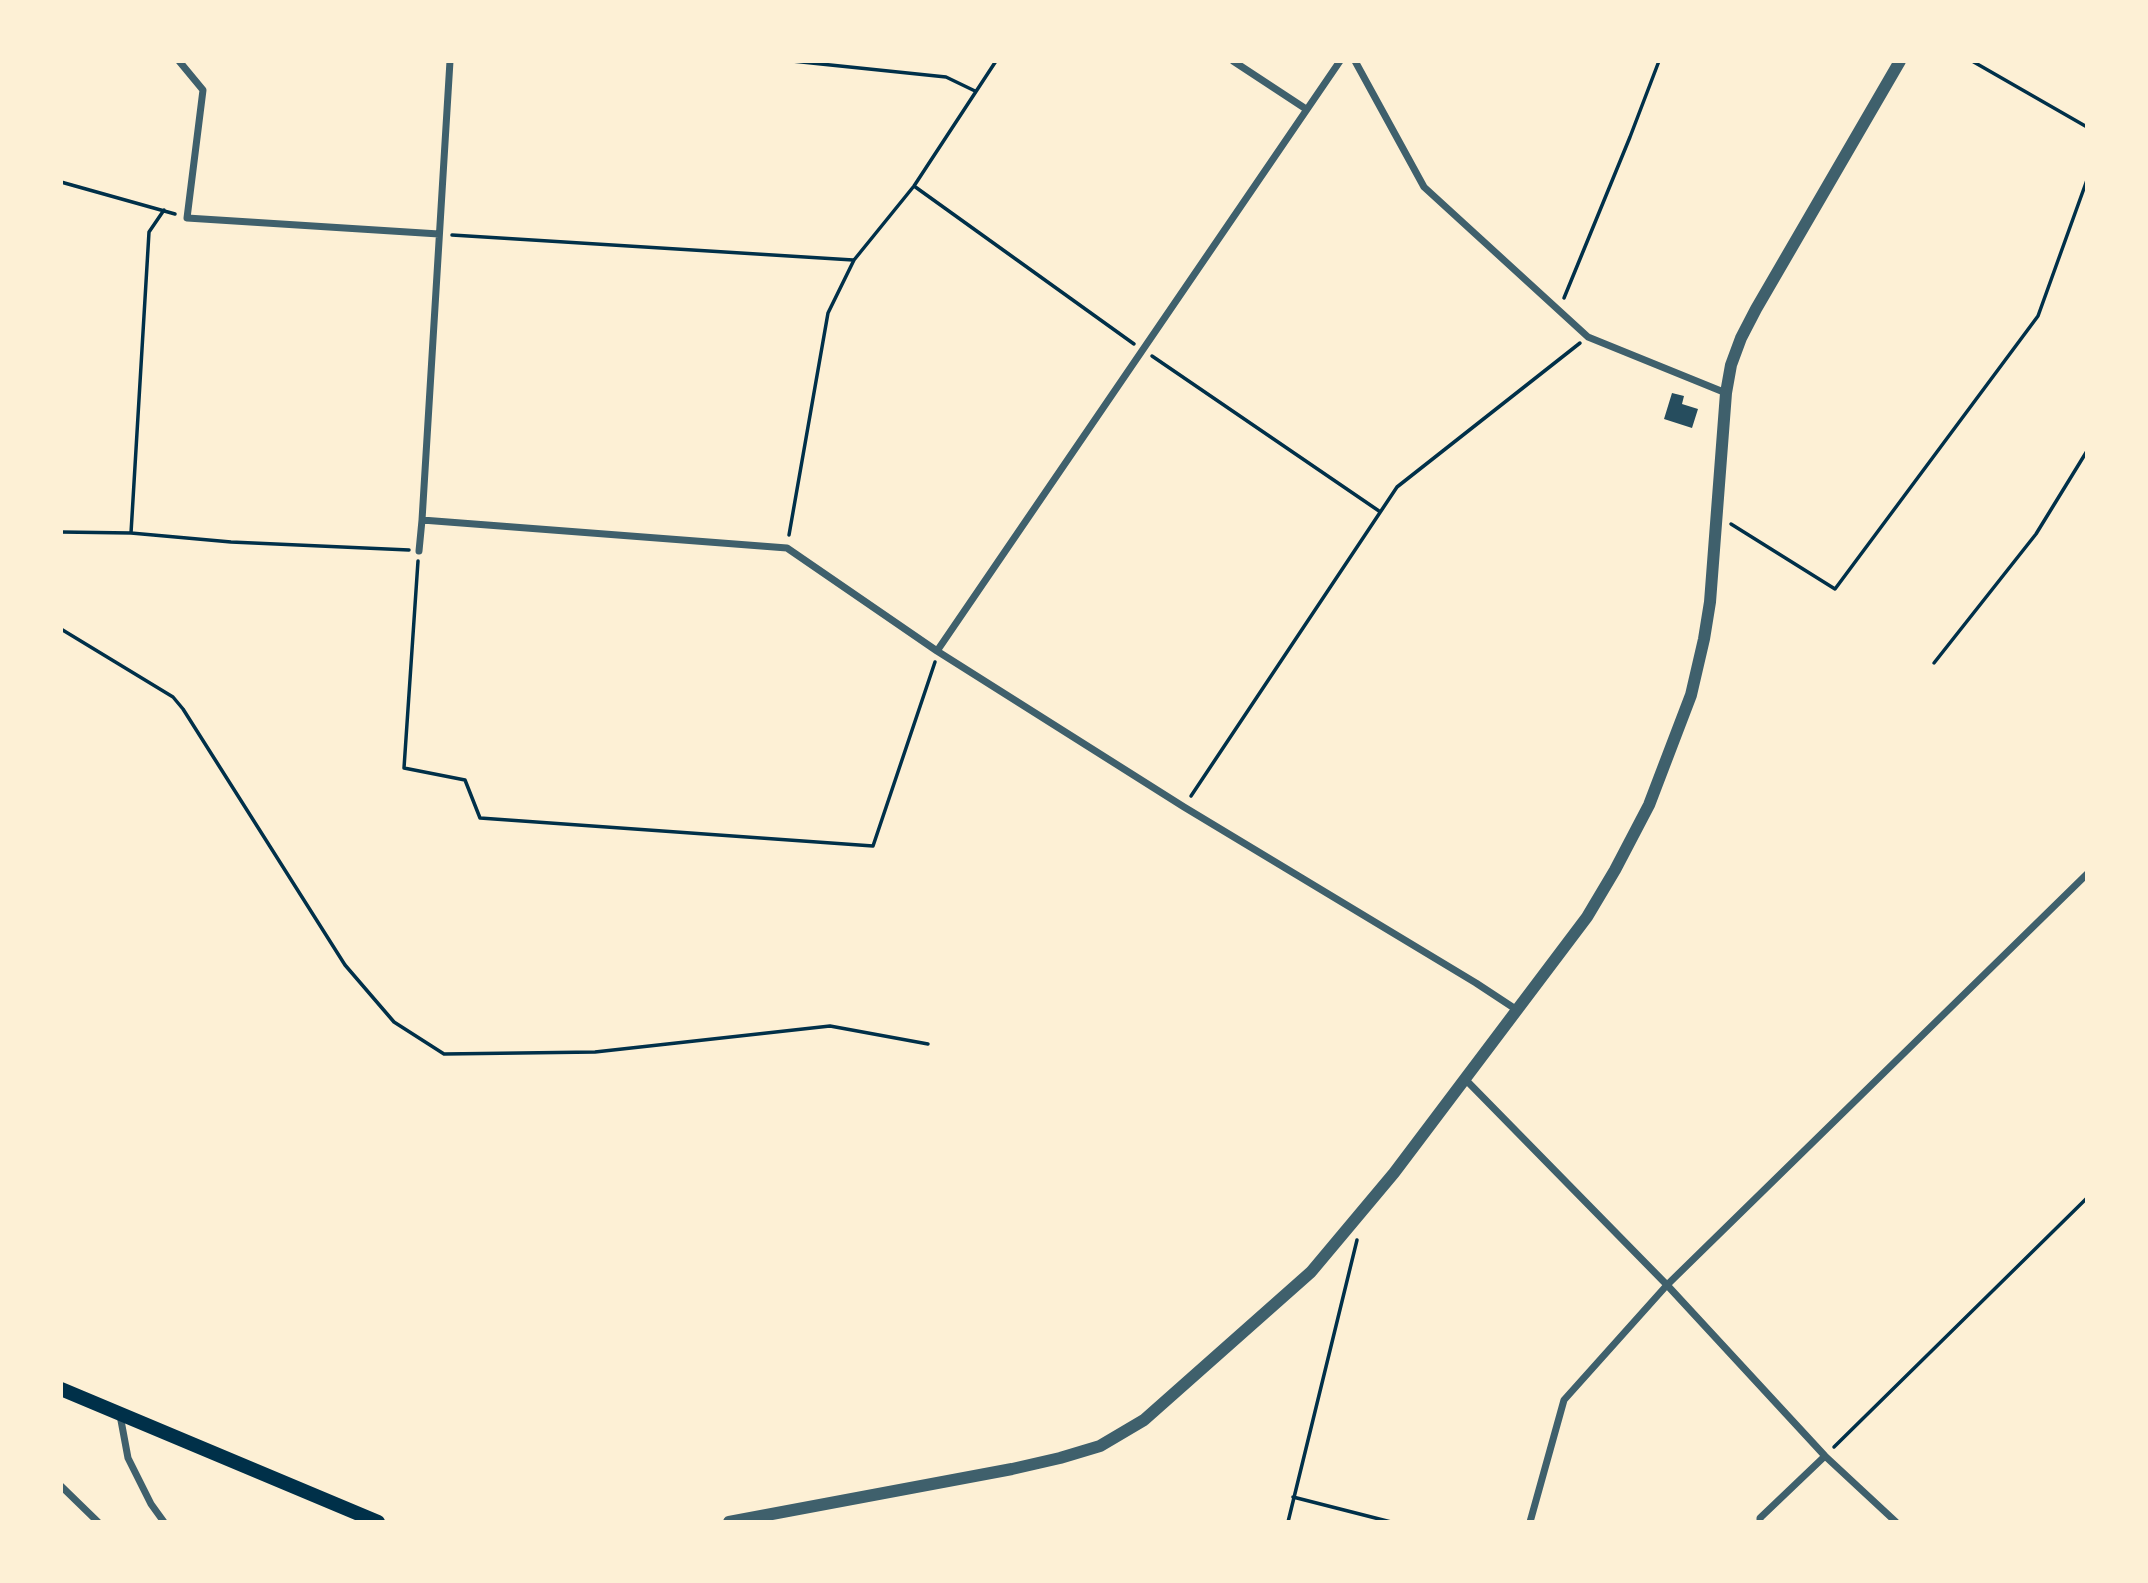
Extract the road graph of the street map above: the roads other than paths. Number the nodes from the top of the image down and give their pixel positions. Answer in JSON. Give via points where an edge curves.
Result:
{"nodes":[{"id":1,"x":179,"y":61,"type":"edge"},
{"id":2,"x":450,"y":61,"type":"edge"},
{"id":3,"x":1233,"y":61,"type":"edge"},
{"id":4,"x":1340,"y":61,"type":"edge"},
{"id":5,"x":1355,"y":61,"type":"edge"},
{"id":6,"x":1900,"y":61,"type":"edge"},
{"id":7,"x":1306,"y":109,"type":"junction"},
{"id":8,"x":439,"y":234,"type":"junction"},
{"id":9,"x":1726,"y":393,"type":"junction"},
{"id":10,"x":422,"y":520,"type":"junction"},
{"id":11,"x":419,"y":551,"type":"road end"},
{"id":12,"x":937,"y":650,"type":"junction"},
{"id":13,"x":2087,"y":874,"type":"edge"},
{"id":14,"x":1517,"y":1010,"type":"junction"},
{"id":15,"x":1465,"y":1079,"type":"junction"},
{"id":16,"x":1667,"y":1285,"type":"junction"},
{"id":17,"x":61,"y":1389,"type":"edge"},
{"id":18,"x":120,"y":1414,"type":"junction"},
{"id":19,"x":1825,"y":1456,"type":"junction"},
{"id":20,"x":61,"y":1486,"type":"edge"},
{"id":21,"x":98,"y":1522,"type":"edge"},
{"id":22,"x":164,"y":1522,"type":"edge"},
{"id":23,"x":378,"y":1522,"type":"edge"},
{"id":24,"x":729,"y":1522,"type":"edge"},
{"id":25,"x":1530,"y":1522,"type":"edge"},
{"id":26,"x":1759,"y":1522,"type":"edge"},
{"id":27,"x":1896,"y":1522,"type":"edge"}],
"edges":[{"from":1,"to":8,"type":"street","via":[[203,90],[187,218]]},
{"from":2,"to":8,"type":"street"},
{"from":3,"to":7,"type":"street"},
{"from":4,"to":7,"type":"street"},
{"from":5,"to":9,"type":"street","via":[[1424,187],[1588,337]]},
{"from":6,"to":9,"type":"street","via":[[1741,338]]},
{"from":7,"to":12,"type":"street"},
{"from":8,"to":10,"type":"street"},
{"from":9,"to":14,"type":"street","via":[[1710,603],[1691,695],[1649,805],[1615,870],[1587,917]]},
{"from":10,"to":11,"type":"street"},
{"from":10,"to":12,"type":"street","via":[[787,548]]},
{"from":12,"to":14,"type":"street"},
{"from":13,"to":16,"type":"street"},
{"from":14,"to":15,"type":"street"},
{"from":15,"to":16,"type":"street"},
{"from":15,"to":24,"type":"street","via":[[1311,1272],[1144,1420],[1100,1446],[1060,1458]]},
{"from":16,"to":19,"type":"street"},
{"from":16,"to":25,"type":"street","via":[[1564,1400]]},
{"from":17,"to":18,"type":"main road"},
{"from":18,"to":22,"type":"street","via":[[128,1458]]},
{"from":18,"to":23,"type":"main road"},
{"from":19,"to":26,"type":"street"},
{"from":19,"to":27,"type":"street"},
{"from":20,"to":21,"type":"street"}]}
